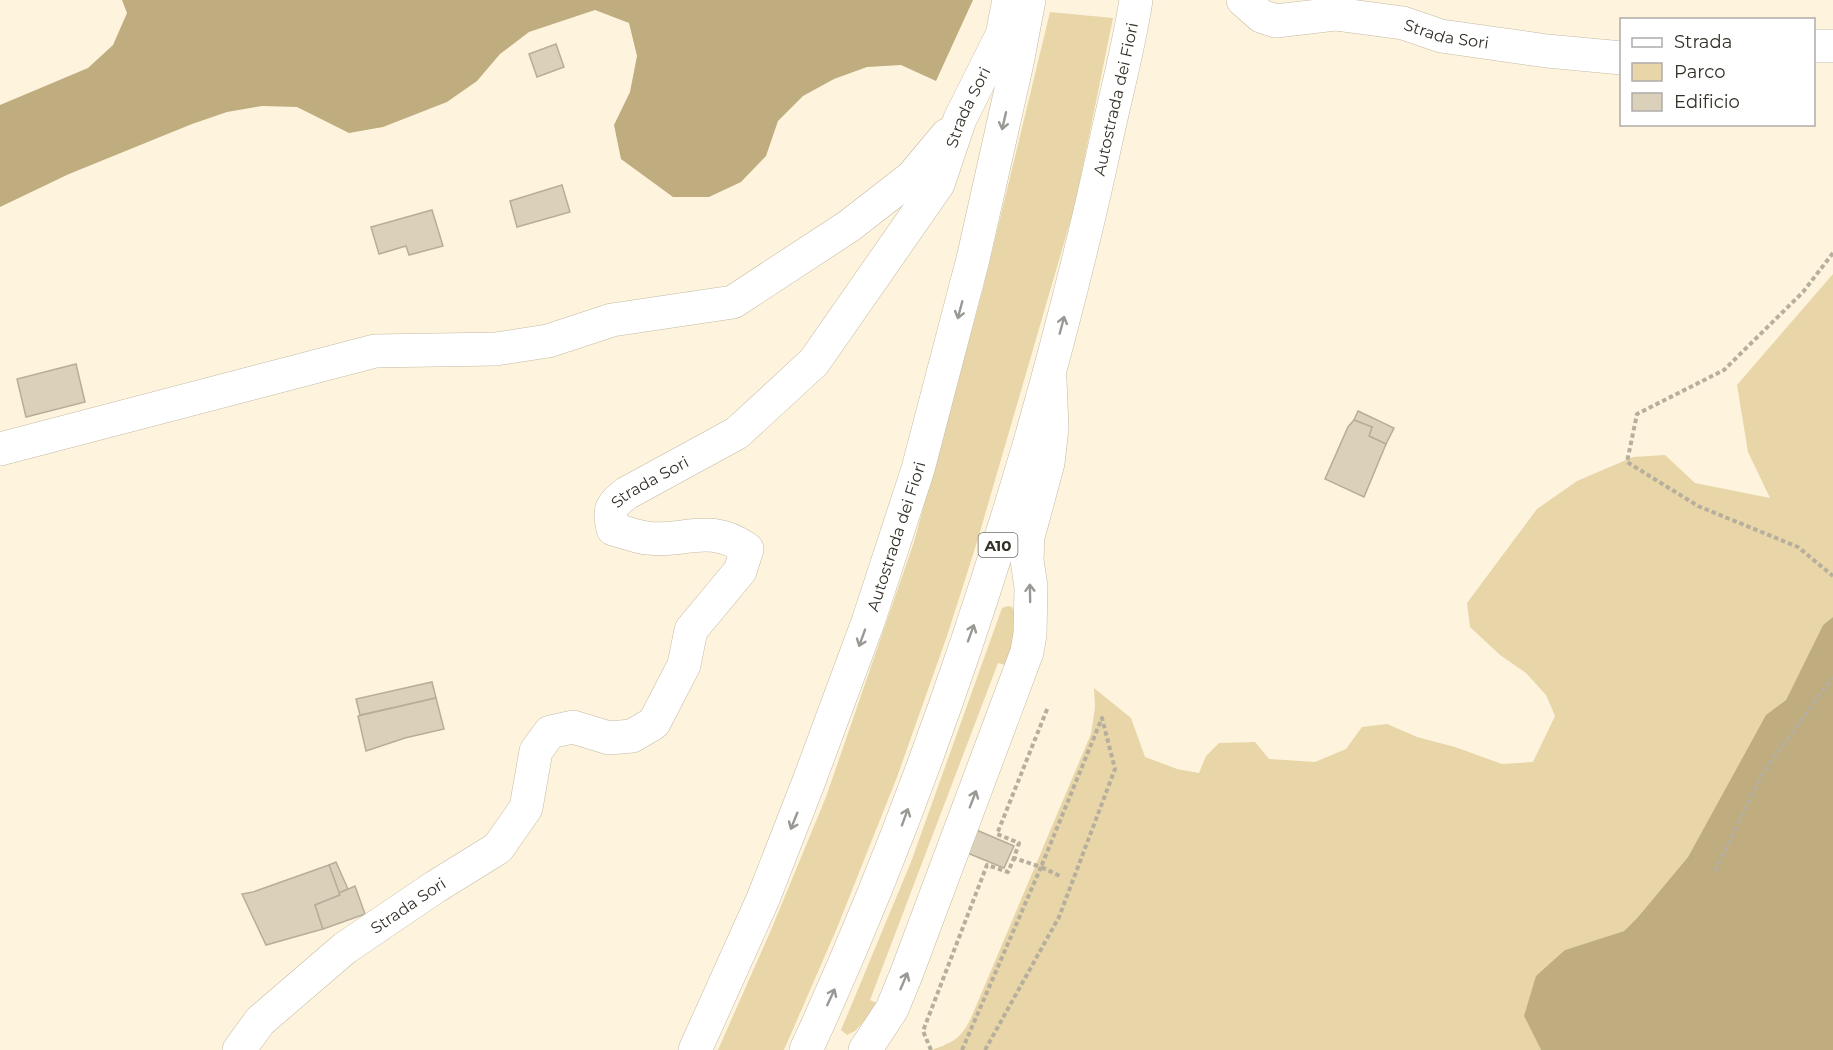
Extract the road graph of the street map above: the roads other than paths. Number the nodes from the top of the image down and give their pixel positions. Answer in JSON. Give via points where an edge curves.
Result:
{"nodes":[{"id":1,"x":1009,"y":0,"type":"edge"},
{"id":2,"x":1029,"y":0,"type":"edge"},
{"id":3,"x":1243,"y":0,"type":"edge"},
{"id":4,"x":1134,"y":11,"type":"edge"},
{"id":5,"x":1815,"y":46,"type":"edge"},
{"id":6,"x":1833,"y":46,"type":"edge"},
{"id":7,"x":1620,"y":58,"type":"edge"},
{"id":8,"x":960,"y":119,"type":"junction"},
{"id":9,"x":1050,"y":374,"type":"junction"},
{"id":10,"x":0,"y":449,"type":"edge"},
{"id":11,"x":238,"y":1050,"type":"edge"},
{"id":12,"x":695,"y":1050,"type":"edge"},
{"id":13,"x":806,"y":1050,"type":"edge"},
{"id":14,"x":865,"y":1050,"type":"edge"}],
"edges":[{"from":1,"to":8,"type":"main road","name":"Strada Sori","via":[[1002,35]]},
{"from":2,"to":12,"type":"main road","name":"Autostrada dei Fiori","one_way":true,"via":[[973,259],[918,469],[872,611],[813,771],[763,899]]},
{"from":3,"to":7,"type":"main road","name":"Strada Sori","via":[[1261,16],[1276,21],[1335,14],[1403,23],[1441,36]]},
{"from":9,"to":4,"type":"main road","name":"Autostrada dei Fiori","number":"A10","one_way":true,"via":[[1082,251]]},
{"from":5,"to":6,"type":"main road"},
{"from":8,"to":10,"type":"main road","via":[[912,177],[849,226],[733,302],[612,320],[548,340],[496,349],[375,351]]},
{"from":8,"to":11,"type":"main road","name":"Strada Sori","via":[[938,184],[814,362],[737,433],[613,504],[613,529],[646,538],[702,533],[735,540],[747,549],[740,571],[691,630],[684,665],[654,723],[632,736],[609,738],[573,727],[550,732],[536,750],[526,808],[498,848],[345,948],[260,1021]]},
{"from":13,"to":9,"type":"main road","name":"Autostrada dei Fiori","number":"A10","one_way":true,"via":[[908,809],[978,613]]},
{"from":14,"to":9,"type":"main road","one_way":true,"via":[[892,1009],[906,975],[1027,652],[1028,537],[1048,463],[1052,428]]}]}
